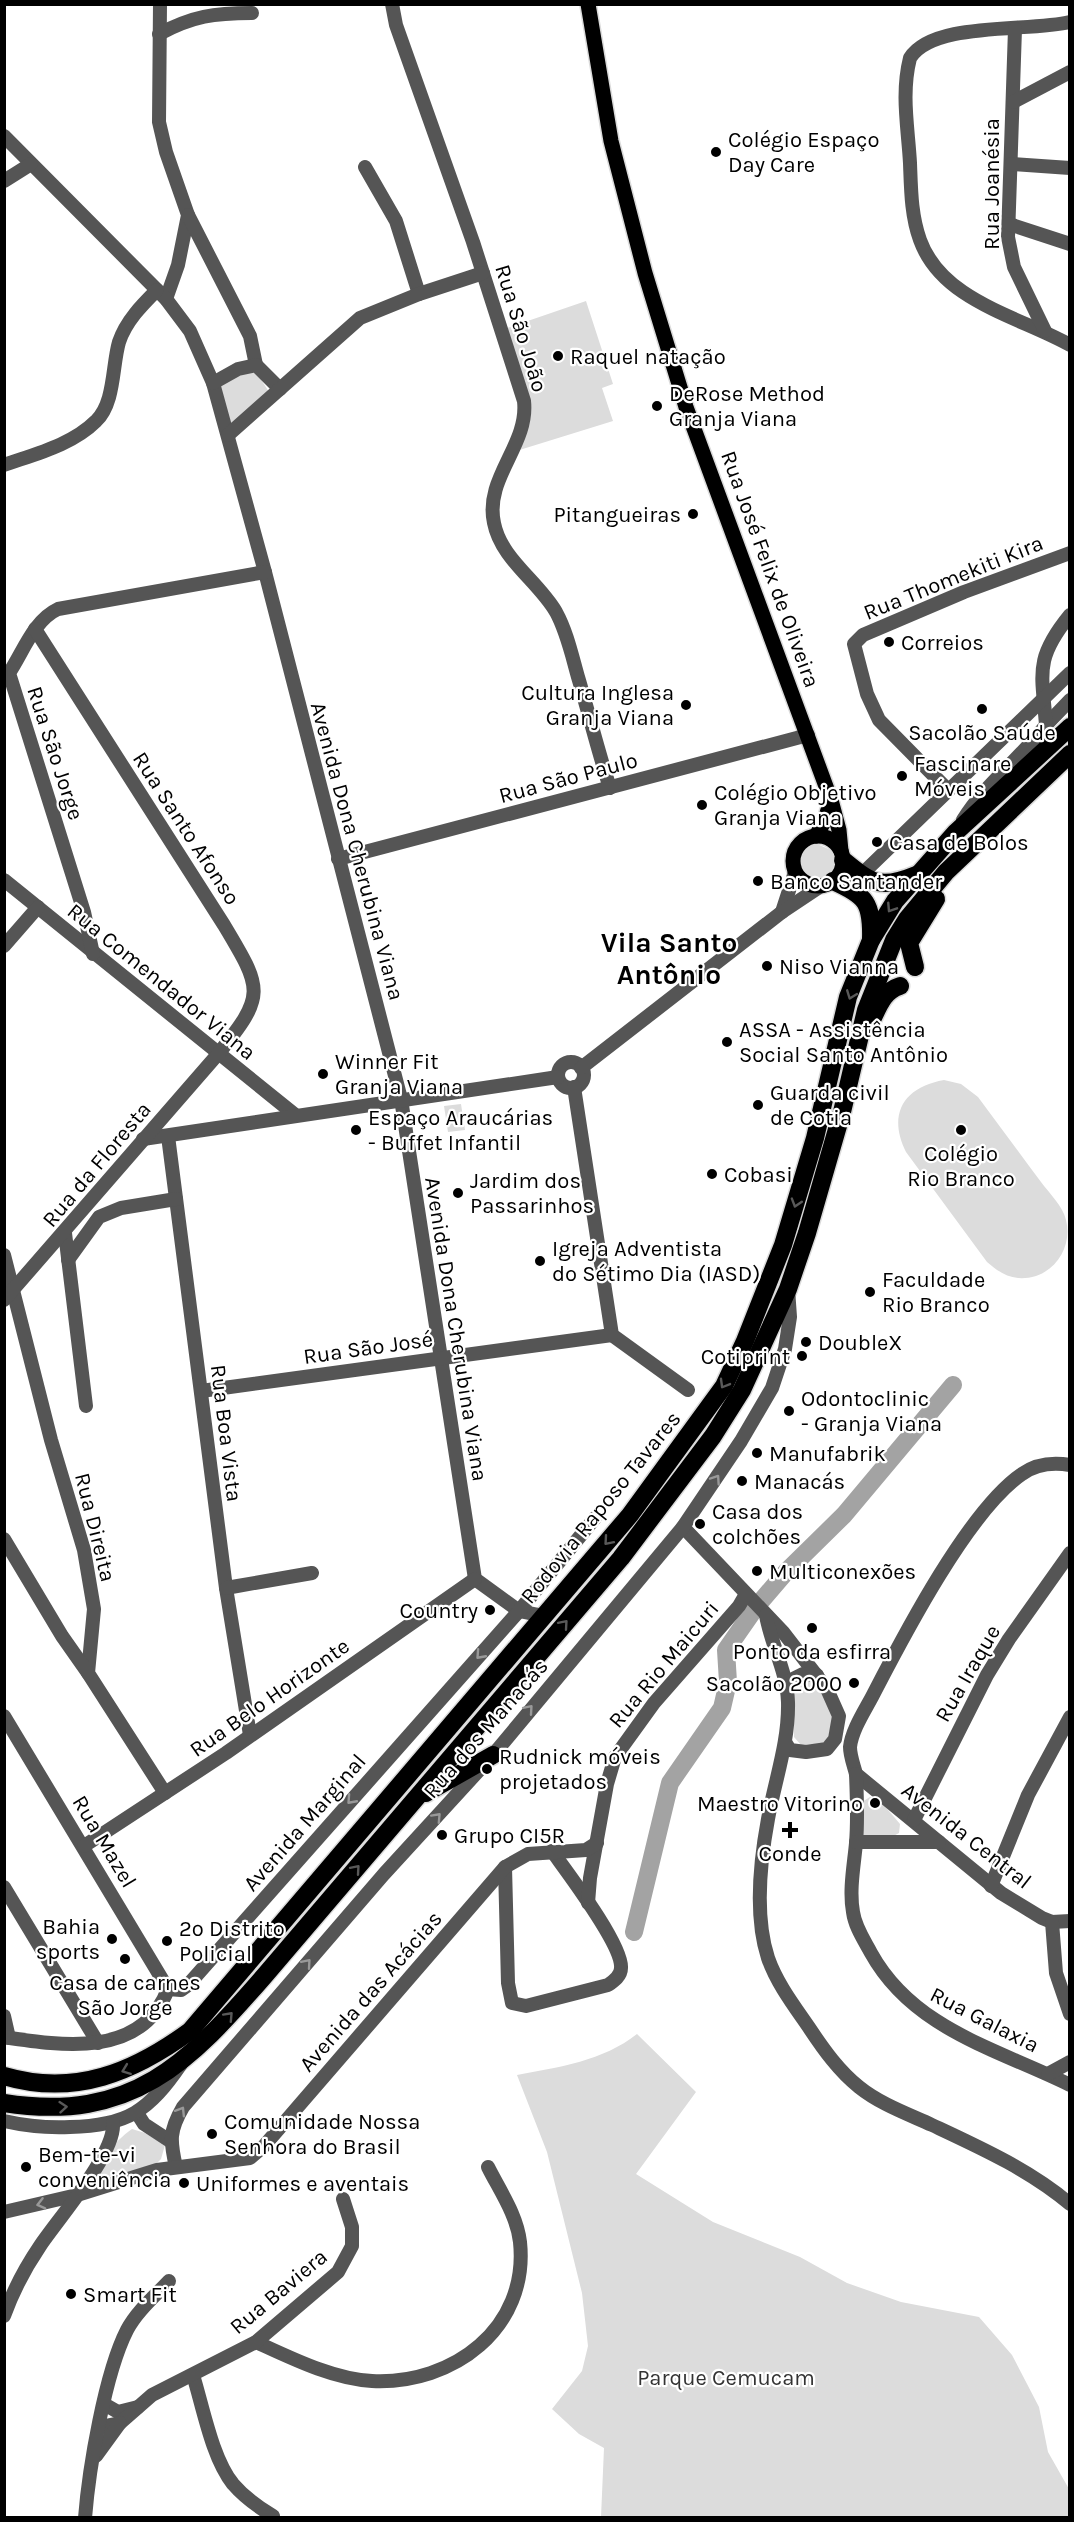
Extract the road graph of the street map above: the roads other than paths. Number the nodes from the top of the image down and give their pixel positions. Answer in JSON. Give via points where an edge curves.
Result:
{"nodes":[{"id":1,"x":392,"y":4,"type":"edge"},
{"id":2,"x":588,"y":4,"type":"edge"},
{"id":3,"x":160,"y":9,"type":"edge"},
{"id":4,"x":252,"y":14,"type":"dead end"},
{"id":5,"x":181,"y":22,"type":"junction"},
{"id":6,"x":1070,"y":22,"type":"edge"},
{"id":7,"x":1015,"y":29,"type":"junction"},
{"id":8,"x":159,"y":34,"type":"junction"},
{"id":9,"x":1070,"y":72,"type":"edge"},
{"id":10,"x":1013,"y":102,"type":"junction"},
{"id":11,"x":4,"y":136,"type":"edge"},
{"id":12,"x":32,"y":164,"type":"junction"},
{"id":13,"x":1011,"y":164,"type":"junction"},
{"id":14,"x":365,"y":167,"type":"dead end"},
{"id":15,"x":1070,"y":168,"type":"edge"},
{"id":16,"x":4,"y":181,"type":"edge"},
{"id":17,"x":188,"y":215,"type":"junction"},
{"id":18,"x":1009,"y":224,"type":"junction"},
{"id":19,"x":1070,"y":244,"type":"edge"},
{"id":20,"x":483,"y":273,"type":"junction"},
{"id":21,"x":161,"y":294,"type":"junction"},
{"id":22,"x":419,"y":294,"type":"junction"},
{"id":23,"x":1045,"y":331,"type":"junction"},
{"id":24,"x":1070,"y":345,"type":"edge"},
{"id":25,"x":256,"y":365,"type":"junction"},
{"id":26,"x":213,"y":383,"type":"junction"},
{"id":27,"x":280,"y":389,"type":"junction"},
{"id":28,"x":228,"y":435,"type":"junction"},
{"id":29,"x":4,"y":465,"type":"edge"},
{"id":30,"x":1070,"y":553,"type":"edge"},
{"id":31,"x":265,"y":572,"type":"junction"},
{"id":32,"x":1070,"y":615,"type":"edge"},
{"id":33,"x":35,"y":629,"type":"junction"},
{"id":34,"x":1070,"y":673,"type":"edge"},
{"id":35,"x":7,"y":674,"type":"edge"},
{"id":36,"x":1044,"y":696,"type":"junction"},
{"id":37,"x":1070,"y":700,"type":"edge"},
{"id":38,"x":1046,"y":725,"type":"junction"},
{"id":39,"x":1070,"y":727,"type":"edge"},
{"id":40,"x":808,"y":735,"type":"junction"},
{"id":41,"x":1070,"y":754,"type":"edge"},
{"id":42,"x":610,"y":788,"type":"junction"},
{"id":43,"x":948,"y":790,"type":"junction"},
{"id":44,"x":831,"y":800,"type":"junction"},
{"id":45,"x":956,"y":832,"type":"junction"},
{"id":46,"x":816,"y":836,"type":"junction"},
{"id":47,"x":966,"y":852,"type":"junction"},
{"id":48,"x":842,"y":855,"type":"junction"},
{"id":49,"x":338,"y":860,"type":"junction"},
{"id":50,"x":795,"y":872,"type":"junction"},
{"id":51,"x":917,"y":874,"type":"junction"},
{"id":52,"x":861,"y":875,"type":"junction"},
{"id":53,"x":4,"y":880,"type":"edge"},
{"id":54,"x":827,"y":883,"type":"junction"},
{"id":55,"x":38,"y":907,"type":"junction"},
{"id":56,"x":782,"y":912,"type":"junction"},
{"id":57,"x":871,"y":940,"type":"junction"},
{"id":58,"x":4,"y":946,"type":"edge"},
{"id":59,"x":93,"y":954,"type":"junction"},
{"id":60,"x":915,"y":967,"type":"dead end"},
{"id":61,"x":900,"y":986,"type":"dead end"},
{"id":62,"x":218,"y":1054,"type":"junction"},
{"id":63,"x":853,"y":1062,"type":"junction"},
{"id":64,"x":581,"y":1068,"type":"junction"},
{"id":65,"x":558,"y":1077,"type":"junction"},
{"id":66,"x":574,"y":1087,"type":"junction"},
{"id":67,"x":401,"y":1099,"type":"junction"},
{"id":68,"x":167,"y":1112,"type":"junction"},
{"id":69,"x":294,"y":1114,"type":"junction"},
{"id":70,"x":171,"y":1135,"type":"junction"},
{"id":71,"x":143,"y":1139,"type":"junction"},
{"id":72,"x":176,"y":1200,"type":"junction"},
{"id":73,"x":65,"y":1233,"type":"junction"},
{"id":74,"x":4,"y":1255,"type":"edge"},
{"id":75,"x":68,"y":1260,"type":"junction"},
{"id":76,"x":788,"y":1289,"type":"junction"},
{"id":77,"x":9,"y":1295,"type":"edge"},
{"id":78,"x":612,"y":1335,"type":"junction"},
{"id":79,"x":439,"y":1359,"type":"junction"},
{"id":80,"x":688,"y":1390,"type":"dead end"},
{"id":81,"x":201,"y":1391,"type":"junction"},
{"id":82,"x":86,"y":1406,"type":"dead end"},
{"id":83,"x":1070,"y":1465,"type":"edge"},
{"id":84,"x":596,"y":1518,"type":"dead end"},
{"id":85,"x":683,"y":1527,"type":"junction"},
{"id":86,"x":4,"y":1539,"type":"edge"},
{"id":87,"x":1070,"y":1553,"type":"edge"},
{"id":88,"x":312,"y":1573,"type":"dead end"},
{"id":89,"x":1064,"y":1573,"type":"edge"},
{"id":90,"x":475,"y":1579,"type":"junction"},
{"id":91,"x":226,"y":1588,"type":"junction"},
{"id":92,"x":757,"y":1607,"type":"junction"},
{"id":93,"x":519,"y":1611,"type":"junction"},
{"id":94,"x":544,"y":1616,"type":"junction"},
{"id":95,"x":88,"y":1673,"type":"junction"},
{"id":96,"x":817,"y":1675,"type":"junction"},
{"id":97,"x":787,"y":1682,"type":"junction"},
{"id":98,"x":4,"y":1716,"type":"edge"},
{"id":99,"x":1070,"y":1718,"type":"edge"},
{"id":100,"x":250,"y":1735,"type":"junction"},
{"id":101,"x":785,"y":1742,"type":"junction"},
{"id":102,"x":844,"y":1746,"type":"junction"},
{"id":103,"x":493,"y":1755,"type":"junction"},
{"id":104,"x":856,"y":1774,"type":"junction"},
{"id":105,"x":165,"y":1793,"type":"junction"},
{"id":106,"x":412,"y":1802,"type":"junction"},
{"id":107,"x":914,"y":1820,"type":"junction"},
{"id":108,"x":856,"y":1842,"type":"junction"},
{"id":109,"x":939,"y":1842,"type":"junction"},
{"id":110,"x":597,"y":1843,"type":"junction"},
{"id":111,"x":84,"y":1846,"type":"junction"},
{"id":112,"x":552,"y":1851,"type":"junction"},
{"id":113,"x":505,"y":1867,"type":"junction"},
{"id":114,"x":991,"y":1886,"type":"junction"},
{"id":115,"x":4,"y":1887,"type":"edge"},
{"id":116,"x":588,"y":1903,"type":"junction"},
{"id":117,"x":1070,"y":1921,"type":"edge"},
{"id":118,"x":1052,"y":1922,"type":"junction"},
{"id":119,"x":168,"y":1989,"type":"junction"},
{"id":120,"x":1070,"y":2014,"type":"edge"},
{"id":121,"x":4,"y":2016,"type":"edge"},
{"id":122,"x":7,"y":2037,"type":"edge"},
{"id":123,"x":98,"y":2043,"type":"junction"},
{"id":124,"x":182,"y":2062,"type":"junction"},
{"id":125,"x":1070,"y":2062,"type":"edge"},
{"id":126,"x":1048,"y":2074,"type":"junction"},
{"id":127,"x":4,"y":2076,"type":"edge"},
{"id":128,"x":1070,"y":2085,"type":"edge"},
{"id":129,"x":4,"y":2103,"type":"edge"},
{"id":130,"x":140,"y":2119,"type":"junction"},
{"id":131,"x":4,"y":2121,"type":"edge"},
{"id":132,"x":113,"y":2130,"type":"junction"},
{"id":133,"x":170,"y":2141,"type":"junction"},
{"id":134,"x":176,"y":2167,"type":"junction"},
{"id":135,"x":488,"y":2167,"type":"dead end"},
{"id":136,"x":77,"y":2195,"type":"junction"},
{"id":137,"x":343,"y":2199,"type":"dead end"},
{"id":138,"x":1070,"y":2204,"type":"edge"},
{"id":139,"x":4,"y":2212,"type":"edge"},
{"id":140,"x":169,"y":2281,"type":"dead end"},
{"id":141,"x":4,"y":2316,"type":"edge"},
{"id":142,"x":256,"y":2342,"type":"junction"},
{"id":143,"x":193,"y":2375,"type":"junction"},
{"id":144,"x":104,"y":2404,"type":"junction"},
{"id":145,"x":140,"y":2406,"type":"junction"},
{"id":146,"x":120,"y":2423,"type":"junction"},
{"id":147,"x":100,"y":2427,"type":"junction"},
{"id":148,"x":93,"y":2460,"type":"junction"},
{"id":149,"x":273,"y":2516,"type":"edge"},
{"id":150,"x":85,"y":2517,"type":"edge"}],
"edges":[{"from":1,"to":20,"type":"street","name":"Rua São João"},
{"from":2,"to":40,"type":"main road","name":"Rua José Felix de Oliveira","via":[[611,141],[645,273],[686,407]]},
{"from":3,"to":5,"type":"street"},
{"from":3,"to":8,"type":"street"},
{"from":4,"to":5,"type":"street","via":[[212,14]]},
{"from":5,"to":8,"type":"street"},
{"from":6,"to":7,"type":"street"},
{"from":7,"to":10,"type":"street","name":"Rua Joanésia"},
{"from":7,"to":23,"type":"street","via":[[954,33],[928,44],[910,58],[904,98],[911,199],[920,239],[944,280],[984,304]]},
{"from":8,"to":17,"type":"street","via":[[159,122]]},
{"from":9,"to":10,"type":"street"},
{"from":10,"to":13,"type":"street","name":"Rua Joanésia"},
{"from":11,"to":12,"type":"street","name":"Avenida Dona Cherubina Viana"},
{"from":12,"to":16,"type":"street"},
{"from":12,"to":21,"type":"street","name":"Avenida Dona Cherubina Viana"},
{"from":13,"to":15,"type":"street"},
{"from":13,"to":18,"type":"street","name":"Rua Joanésia"},
{"from":14,"to":22,"type":"street","via":[[396,221]]},
{"from":17,"to":21,"type":"street","via":[[178,265]]},
{"from":17,"to":25,"type":"street","via":[[250,336]]},
{"from":18,"to":19,"type":"street"},
{"from":18,"to":23,"type":"street","name":"Rua Joanésia","via":[[1014,267]]},
{"from":20,"to":22,"type":"street"},
{"from":20,"to":42,"type":"street","name":"Rua São João","via":[[525,411],[521,436],[495,492],[493,522],[506,550],[543,593],[560,621]]},
{"from":21,"to":26,"type":"street","name":"Avenida Dona Cherubina Viana","via":[[190,331]]},
{"from":21,"to":29,"type":"street","via":[[138,309],[120,340],[107,402],[98,420],[77,436]]},
{"from":22,"to":27,"type":"street","via":[[360,318]]},
{"from":23,"to":24,"type":"street"},
{"from":25,"to":26,"type":"street","via":[[238,369]]},
{"from":25,"to":27,"type":"street"},
{"from":26,"to":28,"type":"street","name":"Avenida Dona Cherubina Viana"},
{"from":27,"to":28,"type":"street"},
{"from":28,"to":31,"type":"street","name":"Avenida Dona Cherubina Viana"},
{"from":30,"to":43,"type":"street","name":"Rua Thomekiti Kira","via":[[868,632],[854,644],[867,694],[879,720]]},
{"from":31,"to":33,"type":"street","name":"Rua São Jorge","via":[[58,609]]},
{"from":31,"to":49,"type":"street","name":"Avenida Dona Cherubina Viana"},
{"from":32,"to":36,"type":"street","via":[[1047,646],[1041,667]]},
{"from":33,"to":35,"type":"street","name":"Rua São Jorge"},
{"from":33,"to":62,"type":"street","name":"Rua Santo Afonso","via":[[246,962],[253,985],[251,1008]]},
{"from":34,"to":36,"type":"street"},
{"from":35,"to":59,"type":"street","name":"Rua São Jorge","via":[[84,912]]},
{"from":36,"to":38,"type":"street"},
{"from":36,"to":43,"type":"street"},
{"from":37,"to":38,"type":"street"},
{"from":38,"to":45,"type":"street","via":[[1027,750],[972,804]]},
{"from":39,"to":45,"type":"highway","name":"Rodovia Raposo Tavares"},
{"from":40,"to":42,"type":"street","name":"Rua São Paulo"},
{"from":40,"to":44,"type":"main road","name":"Rua José Felix de Oliveira"},
{"from":41,"to":47,"type":"highway","name":"Rodovia Raposo Tavares"},
{"from":42,"to":49,"type":"street","name":"Rua São Paulo"},
{"from":43,"to":52,"type":"street"},
{"from":44,"to":46,"type":"main road"},
{"from":44,"to":48,"type":"main road","name":"Rua José Felix de Oliveira"},
{"from":45,"to":51,"type":"highway","name":"Rodovia Raposo Tavares"},
{"from":46,"to":48,"type":"main road","via":[[831,839]]},
{"from":46,"to":50,"type":"main road","via":[[801,842],[796,849]]},
{"from":47,"to":60,"type":"highway","via":[[912,936],[909,950]]},
{"from":47,"to":63,"type":"highway","name":"Rodovia Raposo Tavares","via":[[919,904],[894,940],[874,986]]},
{"from":48,"to":52,"type":"highway"},
{"from":48,"to":54,"type":"main road","via":[[840,873]]},
{"from":49,"to":67,"type":"street","name":"Avenida Dona Cherubina Viana"},
{"from":50,"to":54,"type":"main road","via":[[806,883]]},
{"from":50,"to":56,"type":"street"},
{"from":51,"to":52,"type":"highway","via":[[883,885]]},
{"from":51,"to":57,"type":"highway","name":"Rodovia Raposo Tavares","one_way":true},
{"from":53,"to":55,"type":"street","name":"Rua Comendador Viana"},
{"from":54,"to":56,"type":"street"},
{"from":54,"to":57,"type":"highway","via":[[864,898],[870,913]]},
{"from":55,"to":58,"type":"street"},
{"from":55,"to":59,"type":"street","name":"Rua Comendador Viana"},
{"from":56,"to":64,"type":"street"},
{"from":57,"to":94,"type":"highway","name":"Rodovia Raposo Tavares","one_way":true,"via":[[848,997],[815,1138],[783,1245],[733,1368],[695,1428],[630,1515]]},
{"from":59,"to":62,"type":"street","name":"Rua Comendador Viana"},
{"from":61,"to":63,"type":"highway","via":[[881,1000]]},
{"from":62,"to":68,"type":"street","name":"Rua da Floresta"},
{"from":62,"to":69,"type":"street","name":"Rua Comendador Viana"},
{"from":63,"to":76,"type":"highway","name":"Rodovia Raposo Tavares"},
{"from":64,"to":65,"type":"street","via":[[567,1063],[560,1068]]},
{"from":64,"to":66,"type":"street","via":[[583,1080]]},
{"from":65,"to":66,"type":"street","via":[[562,1084]]},
{"from":65,"to":67,"type":"street"},
{"from":66,"to":78,"type":"street"},
{"from":67,"to":69,"type":"street"},
{"from":67,"to":79,"type":"street","name":"Avenida Dona Cherubina Viana"},
{"from":68,"to":70,"type":"street","name":"Rua Boa Vista"},
{"from":68,"to":71,"type":"street","name":"Rua da Floresta"},
{"from":69,"to":70,"type":"street"},
{"from":70,"to":71,"type":"street"},
{"from":70,"to":72,"type":"street","name":"Rua Boa Vista"},
{"from":71,"to":73,"type":"street","name":"Rua da Floresta"},
{"from":72,"to":75,"type":"street","via":[[121,1208],[99,1217]]},
{"from":72,"to":81,"type":"street","name":"Rua Boa Vista"},
{"from":73,"to":75,"type":"street"},
{"from":73,"to":77,"type":"street","name":"Rua da Floresta"},
{"from":74,"to":77,"type":"street","name":"Rua Direita"},
{"from":75,"to":82,"type":"street"},
{"from":85,"to":76,"type":"street","name":"Rua dos Manacás","one_way":true,"via":[[772,1388],[790,1317]]},
{"from":106,"to":76,"type":"highway","name":"Rodovia Raposo Tavares","one_way":true,"via":[[621,1558],[713,1436],[742,1390]]},
{"from":77,"to":95,"type":"street","name":"Rua Direita","via":[[84,1550],[94,1609]]},
{"from":78,"to":79,"type":"street","name":"Rua São José"},
{"from":78,"to":80,"type":"street"},
{"from":79,"to":81,"type":"street","name":"Rua São José"},
{"from":79,"to":90,"type":"street","name":"Avenida Dona Cherubina Viana"},
{"from":81,"to":91,"type":"street","name":"Rua Boa Vista"},
{"from":83,"to":102,"type":"street","via":[[1053,1463],[1024,1473],[1004,1489],[935,1585],[889,1663],[855,1733]]},
{"from":84,"to":93,"type":"street","name":"Avenida Marginal"},
{"from":85,"to":92,"type":"street"},
{"from":103,"to":85,"type":"street","name":"Rua dos Manacás","one_way":true},
{"from":86,"to":95,"type":"street"},
{"from":87,"to":89,"type":"street","name":"Rua Iraque"},
{"from":88,"to":91,"type":"street"},
{"from":89,"to":107,"type":"street","name":"Rua Iraque","via":[[1009,1639],[987,1675]]},
{"from":90,"to":93,"type":"street"},
{"from":90,"to":100,"type":"street","name":"Rua Belo Horizonte"},
{"from":91,"to":100,"type":"street","name":"Rua Boa Vista"},
{"from":92,"to":96,"type":"street"},
{"from":92,"to":97,"type":"street"},
{"from":92,"to":110,"type":"street","name":"Rua Rio Maicuri","via":[[739,1606],[619,1749],[607,1784]]},
{"from":93,"to":94,"type":"street"},
{"from":93,"to":119,"type":"street","name":"Avenida Marginal","one_way":true,"via":[[188,1985],[181,1990]]},
{"from":94,"to":127,"type":"highway","name":"Rodovia Raposo Tavares","one_way":true,"via":[[190,2031],[158,2055],[105,2077],[77,2083]]},
{"from":95,"to":105,"type":"street"},
{"from":96,"to":97,"type":"street","via":[[803,1674]]},
{"from":96,"to":102,"type":"street","via":[[839,1716]]},
{"from":97,"to":101,"type":"street"},
{"from":98,"to":111,"type":"street","name":"Rua Mazel"},
{"from":99,"to":114,"type":"street","via":[[1028,1795]]},
{"from":100,"to":105,"type":"street","name":"Rua Belo Horizonte"},
{"from":101,"to":102,"type":"street","via":[[790,1750],[806,1752]]},
{"from":101,"to":138,"type":"street","via":[[763,1847],[760,1916],[769,1960],[793,2004],[843,2073],[862,2090],[975,2145]]},
{"from":102,"to":104,"type":"street"},
{"from":103,"to":106,"type":"highway"},
{"from":133,"to":103,"type":"street","name":"Rua dos Manacás","one_way":true,"via":[[176,2118],[195,2092]]},
{"from":104,"to":107,"type":"street","name":"Avenida Central"},
{"from":104,"to":108,"type":"street","name":"Rua Galaxia"},
{"from":105,"to":111,"type":"street","name":"Rua Belo Horizonte"},
{"from":124,"to":106,"type":"highway","name":"Rodovia Raposo Tavares","one_way":true,"via":[[236,2009]]},
{"from":107,"to":109,"type":"street","name":"Avenida Central"},
{"from":108,"to":109,"type":"street"},
{"from":108,"to":126,"type":"street","name":"Rua Galaxia","via":[[852,1911],[883,1974],[929,2018]]},
{"from":109,"to":114,"type":"street","name":"Avenida Central"},
{"from":110,"to":112,"type":"street","name":"Avenida das Acácias","via":[[586,1850]]},
{"from":110,"to":116,"type":"street","name":"Rua Rio Maicuri"},
{"from":111,"to":119,"type":"street","name":"Rua Mazel"},
{"from":112,"to":113,"type":"street","name":"Avenida das Acácias","via":[[528,1854]]},
{"from":112,"to":116,"type":"street"},
{"from":113,"to":116,"type":"street","via":[[509,1998],[518,2006],[608,1986],[618,1978],[620,1957]]},
{"from":113,"to":134,"type":"street","name":"Avenida das Acácias","via":[[258,2153],[242,2160]]},
{"from":114,"to":118,"type":"street","name":"Avenida Central"},
{"from":115,"to":123,"type":"street"},
{"from":117,"to":118,"type":"street"},
{"from":118,"to":120,"type":"street","via":[[1056,1973]]},
{"from":119,"to":123,"type":"street","via":[[164,2000],[142,2025],[122,2038]]},
{"from":121,"to":122,"type":"street"},
{"from":122,"to":123,"type":"street"},
{"from":129,"to":124,"type":"highway","name":"Rodovia Raposo Tavares","one_way":true,"via":[[54,2108],[112,2098],[145,2086]]},
{"from":124,"to":130,"type":"street"},
{"from":125,"to":126,"type":"street"},
{"from":126,"to":128,"type":"street","name":"Rua Galaxia"},
{"from":130,"to":132,"type":"street","via":[[130,2127]]},
{"from":130,"to":133,"type":"street"},
{"from":131,"to":132,"type":"street"},
{"from":132,"to":136,"type":"street"},
{"from":133,"to":134,"type":"street"},
{"from":134,"to":136,"type":"street","name":"Avenida das Acácias"},
{"from":135,"to":142,"type":"street","via":[[515,2220],[520,2271],[509,2304],[491,2336],[469,2356],[447,2369],[402,2381],[370,2381],[313,2366]]},
{"from":136,"to":139,"type":"street","name":"Avenida das Acácias","one_way":true},
{"from":136,"to":141,"type":"street","via":[[40,2246]]},
{"from":137,"to":142,"type":"street","name":"Rua Baviera","via":[[352,2227],[347,2259],[338,2272]]},
{"from":140,"to":144,"type":"street","via":[[128,2328]]},
{"from":142,"to":143,"type":"street","name":"Rua Baviera"},
{"from":143,"to":145,"type":"street","name":"Rua Baviera","via":[[152,2395]]},
{"from":143,"to":149,"type":"street","via":[[222,2465],[232,2483]]},
{"from":144,"to":145,"type":"street","via":[[118,2412]]},
{"from":144,"to":147,"type":"street"},
{"from":145,"to":146,"type":"street","name":"Rua Baviera"},
{"from":146,"to":147,"type":"street","name":"Rua Baviera"},
{"from":146,"to":148,"type":"street","name":"Rua Baviera"},
{"from":147,"to":148,"type":"street"},
{"from":148,"to":150,"type":"street"}]}
